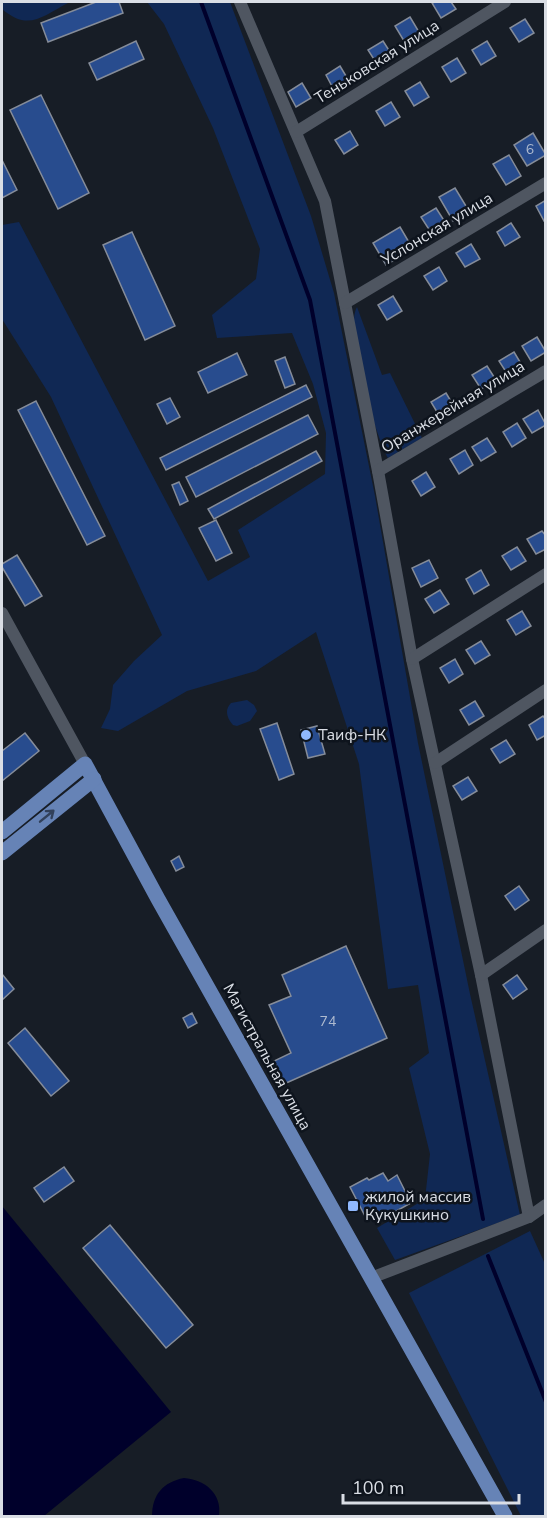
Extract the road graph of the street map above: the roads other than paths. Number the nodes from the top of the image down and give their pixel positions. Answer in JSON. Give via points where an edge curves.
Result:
{"nodes":[{"id":1,"x":240,"y":2,"type":"edge"},
{"id":2,"x":505,"y":2,"type":"edge"},
{"id":3,"x":296,"y":132,"type":"junction"},
{"id":4,"x":546,"y":183,"type":"edge"},
{"id":5,"x":345,"y":303,"type":"junction"},
{"id":6,"x":546,"y":371,"type":"edge"},
{"id":7,"x":378,"y":471,"type":"junction"},
{"id":8,"x":546,"y":574,"type":"edge"},
{"id":9,"x":2,"y":613,"type":"edge"},
{"id":10,"x":412,"y":659,"type":"junction"},
{"id":11,"x":546,"y":690,"type":"edge"},
{"id":12,"x":435,"y":763,"type":"junction"},
{"id":13,"x":85,"y":764,"type":"junction"},
{"id":14,"x":94,"y":779,"type":"junction"},
{"id":15,"x":2,"y":832,"type":"edge"},
{"id":16,"x":2,"y":853,"type":"edge"},
{"id":17,"x":546,"y":930,"type":"edge"},
{"id":18,"x":481,"y":975,"type":"junction"},
{"id":19,"x":546,"y":1205,"type":"edge"},
{"id":20,"x":529,"y":1217,"type":"junction"},
{"id":21,"x":370,"y":1278,"type":"junction"},
{"id":22,"x":505,"y":1516,"type":"edge"}],
"edges":[{"from":1,"to":3,"type":"street"},
{"from":2,"to":3,"type":"street","name":"Теньковская улица"},
{"from":3,"to":5,"type":"street","via":[[325,201]]},
{"from":4,"to":5,"type":"street","name":"Услонская улица"},
{"from":5,"to":7,"type":"street"},
{"from":6,"to":7,"type":"street","name":"Оранжерейная улица"},
{"from":7,"to":10,"type":"street"},
{"from":8,"to":10,"type":"street"},
{"from":9,"to":13,"type":"street","name":"Магистральная улица"},
{"from":10,"to":12,"type":"street"},
{"from":11,"to":12,"type":"street"},
{"from":12,"to":18,"type":"street"},
{"from":13,"to":14,"type":"main road","name":"Магистральная улица"},
{"from":13,"to":15,"type":"main road"},
{"from":16,"to":14,"type":"main road","one_way":true},
{"from":14,"to":21,"type":"main road","name":"Магистральная улица"},
{"from":17,"to":18,"type":"street"},
{"from":18,"to":20,"type":"street"},
{"from":19,"to":20,"type":"street"},
{"from":20,"to":21,"type":"street"},
{"from":21,"to":22,"type":"main road","name":"Магистральная улица"}]}
